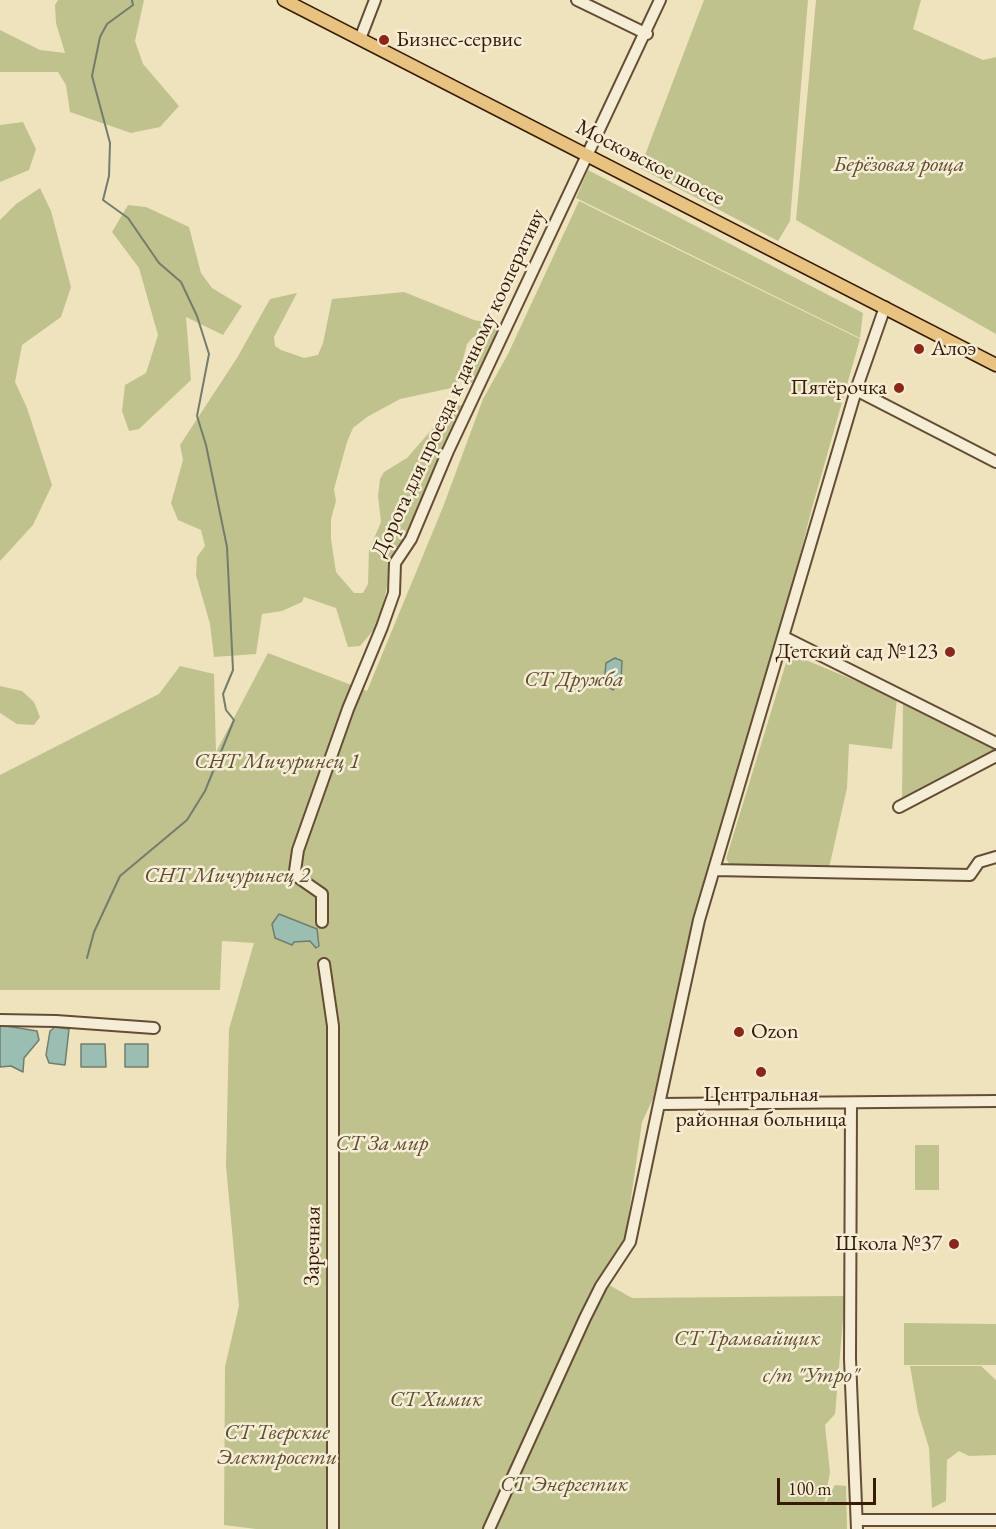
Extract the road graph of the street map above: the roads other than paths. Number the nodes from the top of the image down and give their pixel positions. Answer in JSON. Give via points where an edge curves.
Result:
{"nodes":[{"id":1,"x":284,"y":0,"type":"edge"},
{"id":2,"x":375,"y":0,"type":"edge"},
{"id":3,"x":577,"y":0,"type":"edge"},
{"id":4,"x":660,"y":0,"type":"edge"},
{"id":5,"x":646,"y":34,"type":"junction"},
{"id":6,"x":360,"y":39,"type":"junction"},
{"id":7,"x":587,"y":155,"type":"junction"},
{"id":8,"x":885,"y":307,"type":"junction"},
{"id":9,"x":996,"y":365,"type":"edge"},
{"id":10,"x":856,"y":390,"type":"junction"},
{"id":11,"x":996,"y":462,"type":"edge"},
{"id":12,"x":784,"y":637,"type":"junction"},
{"id":13,"x":996,"y":743,"type":"edge"},
{"id":14,"x":996,"y":756,"type":"edge"},
{"id":15,"x":899,"y":807,"type":"dead end"},
{"id":16,"x":996,"y":857,"type":"edge"},
{"id":17,"x":714,"y":870,"type":"junction"},
{"id":18,"x":322,"y":922,"type":"dead end"},
{"id":19,"x":324,"y":964,"type":"dead end"},
{"id":20,"x":0,"y":1020,"type":"edge"},
{"id":21,"x":154,"y":1028,"type":"dead end"},
{"id":22,"x":996,"y":1101,"type":"edge"},
{"id":23,"x":851,"y":1103,"type":"junction"},
{"id":24,"x":659,"y":1104,"type":"junction"},
{"id":25,"x":996,"y":1520,"type":"edge"},
{"id":26,"x":857,"y":1524,"type":"edge"},
{"id":27,"x":333,"y":1529,"type":"edge"},
{"id":28,"x":489,"y":1529,"type":"edge"}],
"edges":[{"from":1,"to":6,"type":"main road","name":"Московское шоссе"},
{"from":2,"to":6,"type":"street"},
{"from":3,"to":5,"type":"street"},
{"from":4,"to":5,"type":"street","name":"Дорога для проезда к дачному кооперативу"},
{"from":5,"to":7,"type":"street","name":"Дорога для проезда к дачному кооперативу"},
{"from":6,"to":7,"type":"main road","name":"Московское шоссе"},
{"from":7,"to":8,"type":"main road","name":"Московское шоссе"},
{"from":7,"to":18,"type":"street","name":"Дорога для проезда к дачному кооперативу","via":[[448,450],[411,539],[395,563],[394,593],[298,850],[295,871],[298,878],[322,894]]},
{"from":8,"to":9,"type":"main road","name":"Московское шоссе"},
{"from":8,"to":10,"type":"street"},
{"from":10,"to":11,"type":"street"},
{"from":10,"to":12,"type":"street"},
{"from":12,"to":13,"type":"street"},
{"from":12,"to":17,"type":"street"},
{"from":14,"to":15,"type":"street"},
{"from":16,"to":17,"type":"street","via":[[979,862],[969,875]]},
{"from":17,"to":24,"type":"street","via":[[699,920]]},
{"from":19,"to":27,"type":"street","name":"Заречная","via":[[333,1026]]},
{"from":20,"to":21,"type":"street"},
{"from":22,"to":23,"type":"street"},
{"from":23,"to":24,"type":"street"},
{"from":23,"to":26,"type":"street","via":[[850,1359]]},
{"from":24,"to":28,"type":"street","via":[[630,1242],[585,1318]]},
{"from":25,"to":26,"type":"street"}]}
